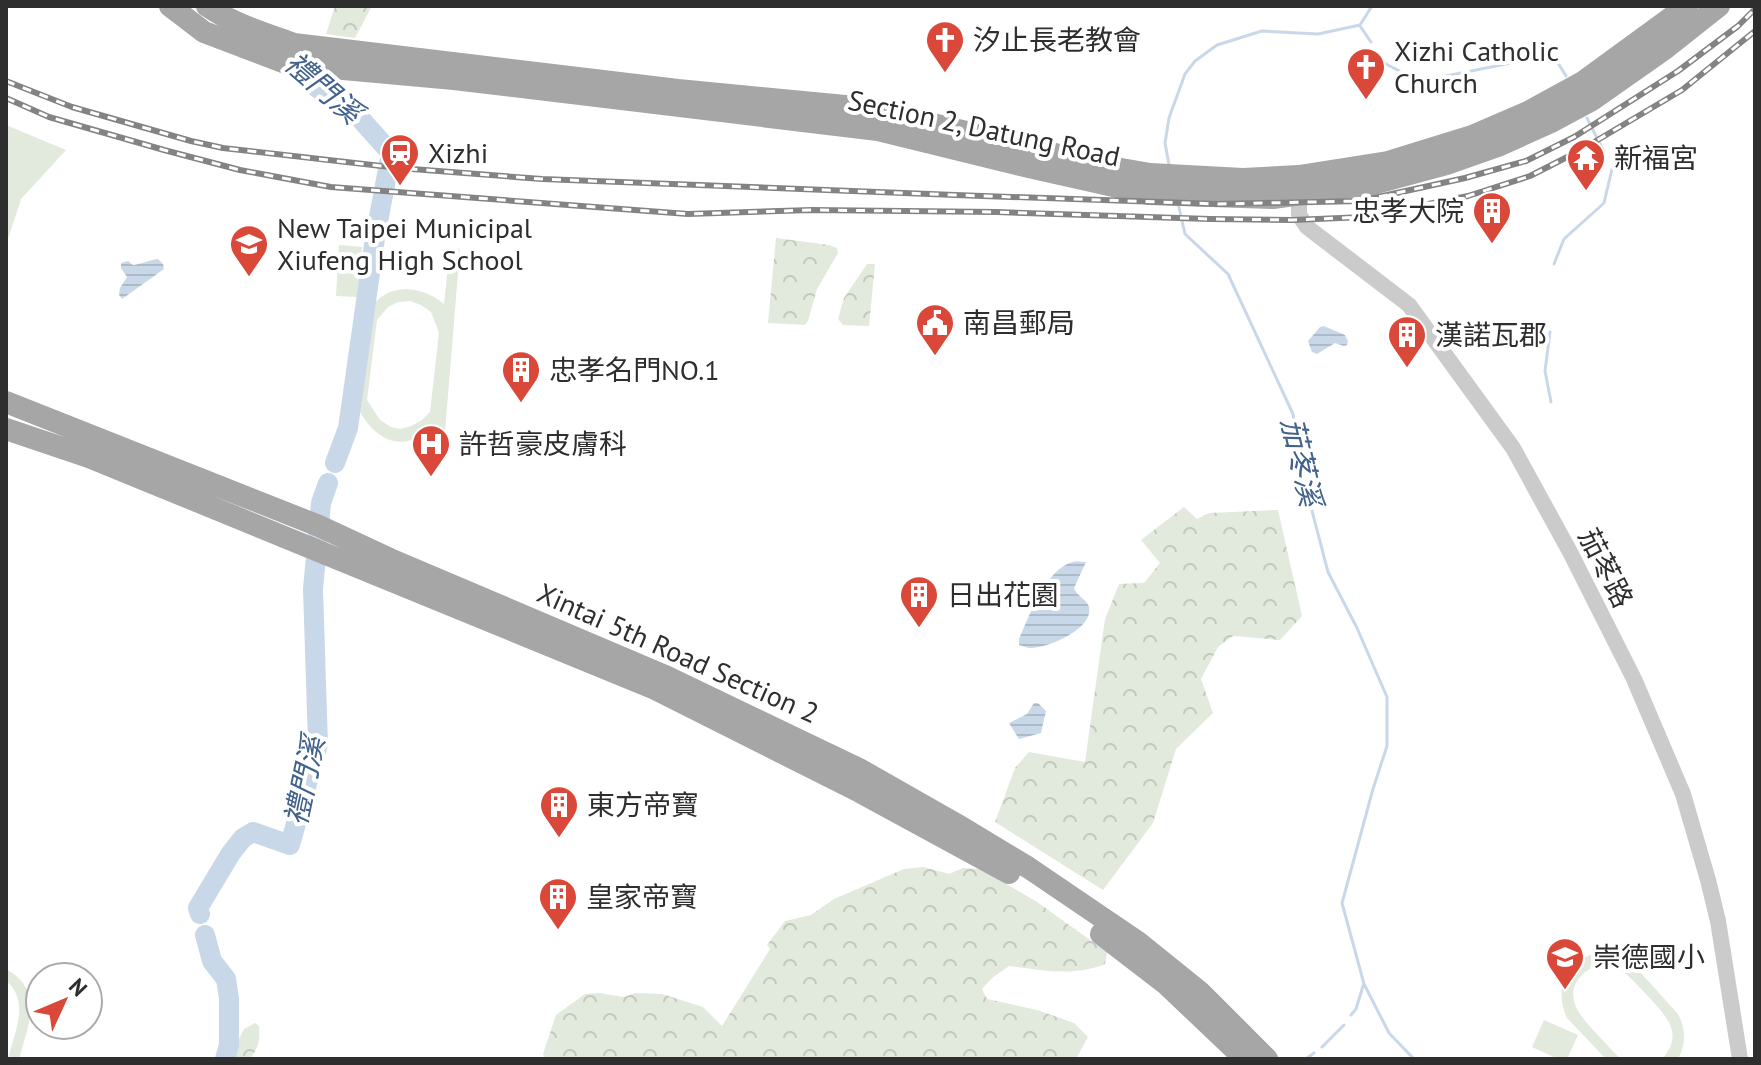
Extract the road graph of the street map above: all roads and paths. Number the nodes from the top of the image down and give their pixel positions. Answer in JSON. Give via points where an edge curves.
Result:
{"nodes":[{"id":1,"x":170,"y":6,"type":"edge"},
{"id":2,"x":207,"y":6,"type":"edge"},
{"id":3,"x":1687,"y":6,"type":"edge"},
{"id":4,"x":1714,"y":10,"type":"edge"},
{"id":5,"x":291,"y":54,"type":"junction"},
{"id":6,"x":1150,"y":184,"type":"junction"},
{"id":7,"x":1299,"y":185,"type":"junction"},
{"id":8,"x":6,"y":402,"type":"edge"},
{"id":9,"x":6,"y":429,"type":"edge"},
{"id":10,"x":1245,"y":1059,"type":"edge"},
{"id":11,"x":1267,"y":1059,"type":"edge"},
{"id":12,"x":1740,"y":1059,"type":"edge"}],
"edges":[{"from":1,"to":5,"type":"main road","name":"Section 2, Datung Road","via":[[204,32]]},
{"from":2,"to":5,"type":"main road","name":"Section 2, Datung Road"},
{"from":3,"to":7,"type":"main road","name":"Section 2, Datung Road","via":[[1583,82],[1530,111],[1472,136]]},
{"from":4,"to":7,"type":"main road","name":"Section 2, Datung Road","via":[[1592,100],[1498,146],[1373,184]]},
{"from":5,"to":6,"type":"main road","name":"Section 2, Datung Road","via":[[316,67],[878,130],[1029,167]]},
{"from":5,"to":6,"type":"main road","name":"Section 2, Datung Road","via":[[866,108],[1034,148]]},
{"from":6,"to":7,"type":"main road","name":"Section 2, Datung Road","via":[[1243,179]]},
{"from":7,"to":12,"type":"street","name":"茄苳路","via":[[1299,215],[1307,227],[1409,305],[1513,448],[1570,552],[1634,679],[1683,794],[1718,921]]},
{"from":8,"to":11,"type":"main road","name":"Xintai 5th Road Section 2","via":[[319,526],[663,675],[861,770],[1029,868],[1138,942],[1200,992]]},
{"from":9,"to":10,"type":"main road","name":"Xintai 5th Road Section 2","via":[[89,457],[653,688],[796,759],[1007,872],[1115,944]]}]}
